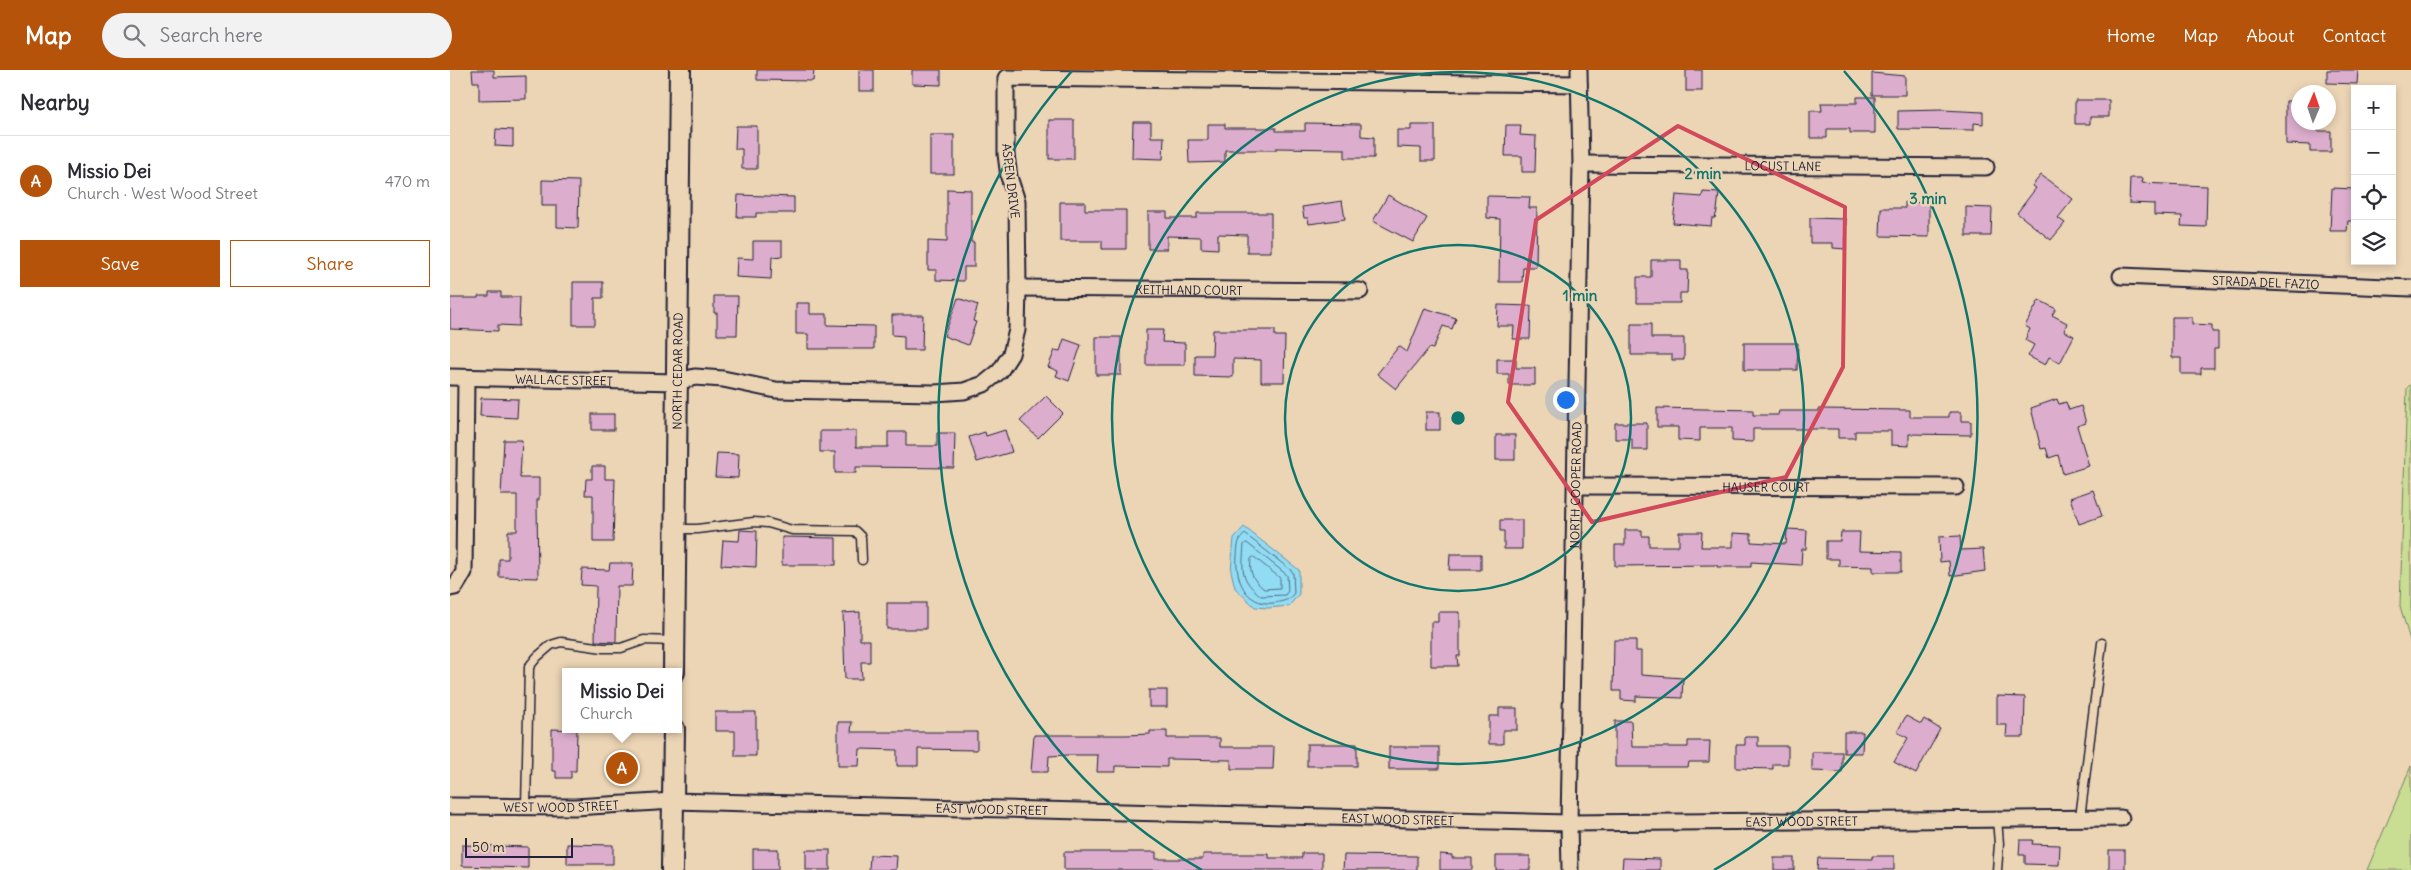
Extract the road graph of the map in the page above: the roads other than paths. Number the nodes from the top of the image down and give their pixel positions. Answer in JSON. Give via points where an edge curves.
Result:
{"nodes":[{"id":1,"x":680,"y":70,"type":"edge"},
{"id":2,"x":1579,"y":77,"type":"edge"},
{"id":3,"x":1582,"y":164,"type":"junction"},
{"id":4,"x":1986,"y":167,"type":"dead end"},
{"id":5,"x":2121,"y":276,"type":"dead end"},
{"id":6,"x":1018,"y":288,"type":"junction"},
{"id":7,"x":2411,"y":288,"type":"edge"},
{"id":8,"x":1360,"y":291,"type":"dead end"},
{"id":9,"x":450,"y":377,"type":"edge"},
{"id":10,"x":466,"y":378,"type":"junction"},
{"id":11,"x":677,"y":382,"type":"junction"},
{"id":12,"x":1577,"y":486,"type":"junction"},
{"id":13,"x":1956,"y":487,"type":"dead end"},
{"id":14,"x":676,"y":529,"type":"junction"},
{"id":15,"x":862,"y":560,"type":"dead end"},
{"id":16,"x":452,"y":587,"type":"edge"},
{"id":17,"x":674,"y":642,"type":"junction"},
{"id":18,"x":2102,"y":643,"type":"dead end"},
{"id":19,"x":674,"y":668,"type":"edge"},
{"id":20,"x":674,"y":733,"type":"edge"},
{"id":21,"x":673,"y":801,"type":"junction"},
{"id":22,"x":450,"y":806,"type":"edge"},
{"id":23,"x":526,"y":807,"type":"junction"},
{"id":24,"x":2080,"y":818,"type":"junction"},
{"id":25,"x":2121,"y":818,"type":"dead end"},
{"id":26,"x":1997,"y":819,"type":"junction"},
{"id":27,"x":1569,"y":823,"type":"junction"},
{"id":28,"x":672,"y":870,"type":"edge"},
{"id":29,"x":1570,"y":870,"type":"edge"},
{"id":30,"x":1997,"y":870,"type":"edge"}],
"edges":[{"from":1,"to":11,"type":"street","name":"NORTH CEDAR ROAD"},
{"from":2,"to":3,"type":"street","name":"NORTH COOPER ROAD"},
{"from":2,"to":6,"type":"street","name":"ASPEN DRIVE","via":[[1006,78],[1006,154],[1016,201]]},
{"from":3,"to":4,"type":"street","name":"LOCUST LANE"},
{"from":3,"to":12,"type":"street","name":"NORTH COOPER ROAD"},
{"from":5,"to":7,"type":"street","name":"STRADA DEL FAZIO"},
{"from":6,"to":8,"type":"street","name":"KEITHLAND COURT"},
{"from":6,"to":11,"type":"street","name":"ASPEN DRIVE","via":[[1017,330],[1011,354],[1000,371],[984,384],[964,391],[776,390],[695,377]]},
{"from":9,"to":10,"type":"street","name":"WALLACE STREET"},
{"from":10,"to":11,"type":"street","name":"WALLACE STREET"},
{"from":10,"to":16,"type":"street","via":[[464,572]]},
{"from":11,"to":14,"type":"street","name":"NORTH CEDAR ROAD"},
{"from":12,"to":13,"type":"street","name":"HAUSER COURT"},
{"from":12,"to":27,"type":"street","name":"NORTH COOPER ROAD"},
{"from":14,"to":15,"type":"lane","via":[[754,522],[792,530],[855,531],[861,537]]},
{"from":14,"to":17,"type":"street","name":"NORTH CEDAR ROAD"},
{"from":17,"to":19,"type":"street","name":"NORTH CEDAR ROAD"},
{"from":17,"to":23,"type":"lane","via":[[644,640],[621,648],[604,648],[561,642],[551,645],[537,657],[529,667]]},
{"from":18,"to":24,"type":"lane"},
{"from":20,"to":21,"type":"street"},
{"from":21,"to":23,"type":"street","name":"WEST WOOD STREET"},
{"from":21,"to":27,"type":"street","name":"EAST WOOD STREET"},
{"from":21,"to":28,"type":"street"},
{"from":22,"to":23,"type":"street","name":"WEST WOOD STREET"},
{"from":24,"to":25,"type":"street","name":"EAST WOOD STREET"},
{"from":24,"to":26,"type":"street","name":"EAST WOOD STREET"},
{"from":26,"to":27,"type":"street","name":"EAST WOOD STREET"},
{"from":26,"to":30,"type":"lane"},
{"from":27,"to":29,"type":"street","name":"NORTH COOPER ROAD"}]}
